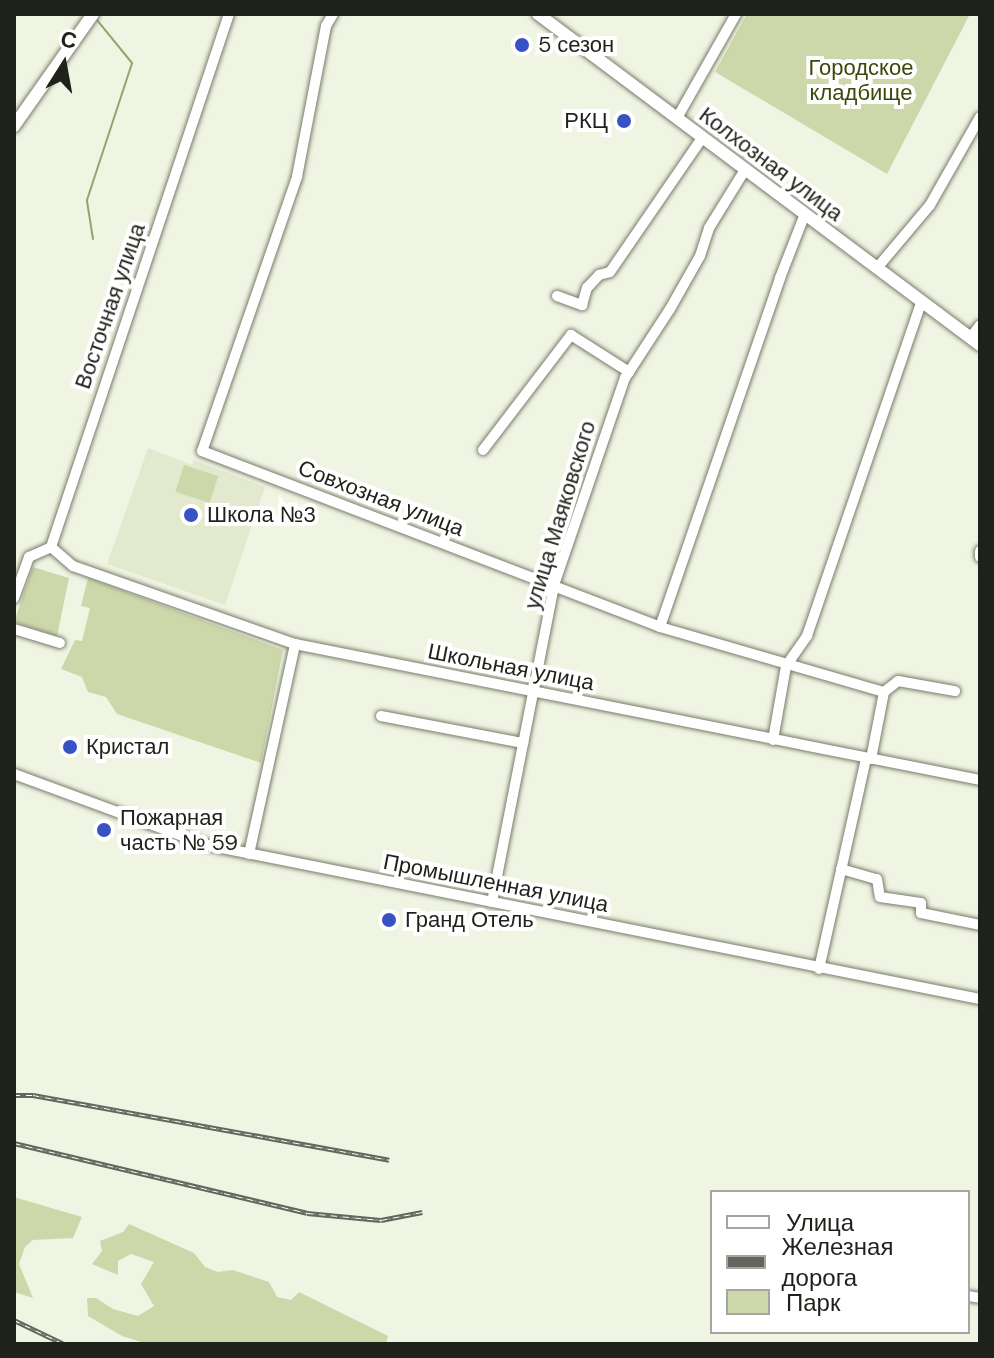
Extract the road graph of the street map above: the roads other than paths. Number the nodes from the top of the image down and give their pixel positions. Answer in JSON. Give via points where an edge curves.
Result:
{"nodes":[{"id":1,"x":229,"y":14,"type":"edge"},
{"id":2,"x":333,"y":14,"type":"edge"},
{"id":3,"x":538,"y":14,"type":"edge"},
{"id":4,"x":736,"y":14,"type":"edge"},
{"id":5,"x":92,"y":16,"type":"edge"},
{"id":6,"x":980,"y":117,"type":"edge"},
{"id":7,"x":677,"y":118,"type":"junction"},
{"id":8,"x":14,"y":126,"type":"edge"},
{"id":9,"x":702,"y":138,"type":"junction"},
{"id":10,"x":745,"y":170,"type":"junction"},
{"id":11,"x":805,"y":214,"type":"junction"},
{"id":12,"x":877,"y":268,"type":"junction"},
{"id":13,"x":557,"y":296,"type":"dead end"},
{"id":14,"x":922,"y":301,"type":"junction"},
{"id":15,"x":980,"y":325,"type":"edge"},
{"id":16,"x":975,"y":342,"type":"edge"},
{"id":17,"x":629,"y":372,"type":"junction"},
{"id":18,"x":483,"y":450,"type":"dead end"},
{"id":19,"x":51,"y":547,"type":"junction"},
{"id":20,"x":980,"y":551,"type":"edge"},
{"id":21,"x":980,"y":557,"type":"edge"},
{"id":22,"x":554,"y":585,"type":"junction"},
{"id":23,"x":14,"y":598,"type":"edge"},
{"id":24,"x":660,"y":627,"type":"junction"},
{"id":25,"x":14,"y":629,"type":"edge"},
{"id":26,"x":60,"y":643,"type":"dead end"},
{"id":27,"x":295,"y":644,"type":"junction"},
{"id":28,"x":786,"y":666,"type":"junction"},
{"id":29,"x":533,"y":691,"type":"junction"},
{"id":30,"x":955,"y":691,"type":"dead end"},
{"id":31,"x":884,"y":692,"type":"junction"},
{"id":32,"x":381,"y":716,"type":"dead end"},
{"id":33,"x":773,"y":740,"type":"junction"},
{"id":34,"x":523,"y":743,"type":"junction"},
{"id":35,"x":868,"y":759,"type":"junction"},
{"id":36,"x":14,"y":774,"type":"edge"},
{"id":37,"x":980,"y":780,"type":"edge"},
{"id":38,"x":249,"y":854,"type":"junction"},
{"id":39,"x":841,"y":869,"type":"junction"},
{"id":40,"x":492,"y":902,"type":"junction"},
{"id":41,"x":980,"y":925,"type":"edge"},
{"id":42,"x":819,"y":969,"type":"junction"},
{"id":43,"x":980,"y":999,"type":"edge"}],
"edges":[{"from":1,"to":19,"type":"street","name":"Восточная улица"},
{"from":2,"to":22,"type":"street","name":"Совхозная улица","via":[[297,177],[202,451]]},
{"from":3,"to":7,"type":"main road","name":"Колхозная улица"},
{"from":4,"to":7,"type":"street"},
{"from":5,"to":8,"type":"main road"},
{"from":6,"to":12,"type":"street","via":[[930,205]]},
{"from":7,"to":9,"type":"main road","name":"Колхозная улица"},
{"from":9,"to":10,"type":"main road","name":"Колхозная улица"},
{"from":9,"to":13,"type":"street","via":[[610,272],[587,288],[582,305]]},
{"from":10,"to":11,"type":"main road","name":"Колхозная улица"},
{"from":10,"to":17,"type":"street","name":"улица Маяковского","via":[[709,228],[700,256],[670,309]]},
{"from":11,"to":12,"type":"main road","name":"Колхозная улица"},
{"from":11,"to":24,"type":"street"},
{"from":12,"to":14,"type":"main road","name":"Колхозная улица"},
{"from":14,"to":16,"type":"main road","name":"Колхозная улица"},
{"from":14,"to":28,"type":"street","via":[[807,636]]},
{"from":15,"to":16,"type":"street"},
{"from":17,"to":18,"type":"street","via":[[571,335]]},
{"from":17,"to":22,"type":"street","name":"улица Маяковского"},
{"from":19,"to":23,"type":"street","name":"Восточная улица","via":[[29,557]]},
{"from":19,"to":27,"type":"street","name":"Школьная улица","via":[[73,566]]},
{"from":20,"to":21,"type":"street"},
{"from":22,"to":24,"type":"street","name":"Совхозная улица"},
{"from":22,"to":29,"type":"street","name":"улица Маяковского"},
{"from":24,"to":28,"type":"street","name":"Совхозная улица"},
{"from":25,"to":26,"type":"street"},
{"from":27,"to":29,"type":"street","name":"Школьная улица"},
{"from":27,"to":38,"type":"street"},
{"from":28,"to":31,"type":"street","name":"Совхозная улица"},
{"from":28,"to":33,"type":"street"},
{"from":29,"to":33,"type":"street","name":"Школьная улица"},
{"from":29,"to":34,"type":"street","name":"улица Маяковского"},
{"from":30,"to":31,"type":"street","name":"Совхозная улица","via":[[898,681]]},
{"from":31,"to":35,"type":"street"},
{"from":32,"to":34,"type":"street"},
{"from":33,"to":35,"type":"street","name":"Школьная улица"},
{"from":34,"to":40,"type":"street","name":"улица Маяковского"},
{"from":35,"to":37,"type":"street","name":"Школьная улица"},
{"from":35,"to":39,"type":"street"},
{"from":36,"to":38,"type":"street","name":"Промышленная улица","via":[[207,845]]},
{"from":38,"to":40,"type":"street","name":"Промышленная улица"},
{"from":39,"to":41,"type":"street","via":[[877,879],[880,897],[921,903],[921,913]]},
{"from":39,"to":42,"type":"street"},
{"from":40,"to":42,"type":"street","name":"Промышленная улица"},
{"from":42,"to":43,"type":"street","name":"Промышленная улица"}]}
